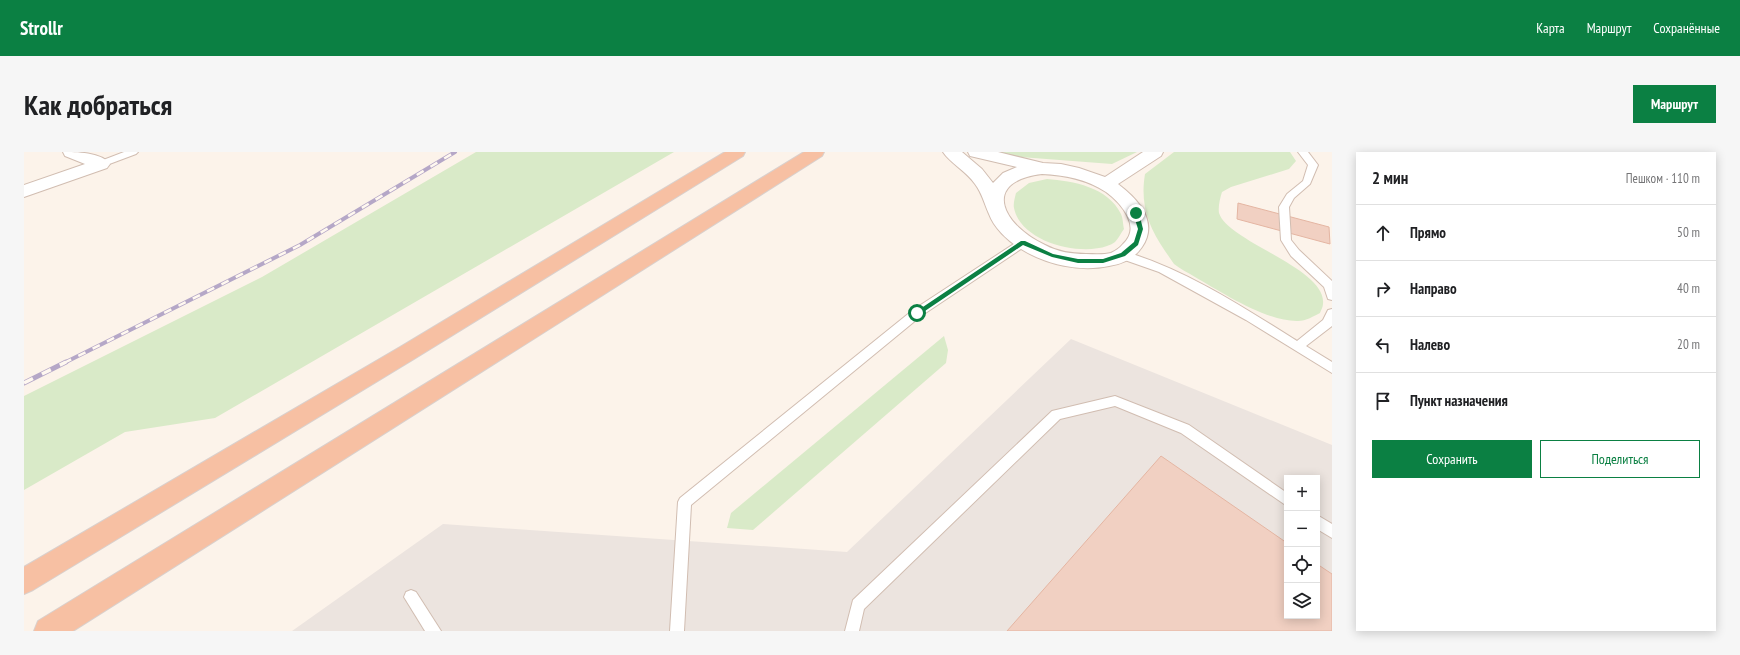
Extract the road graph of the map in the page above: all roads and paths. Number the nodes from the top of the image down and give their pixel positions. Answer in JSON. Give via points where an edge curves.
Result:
{"nodes":[{"id":1,"x":71,"y":152,"type":"edge"},
{"id":2,"x":133,"y":152,"type":"edge"},
{"id":3,"x":737,"y":152,"type":"edge"},
{"id":4,"x":816,"y":152,"type":"edge"},
{"id":5,"x":951,"y":152,"type":"edge"},
{"id":6,"x":976,"y":152,"type":"edge"},
{"id":7,"x":1154,"y":152,"type":"edge"},
{"id":8,"x":1303,"y":152,"type":"edge"},
{"id":9,"x":101,"y":164,"type":"junction"},
{"id":10,"x":1041,"y":168,"type":"junction"},
{"id":11,"x":1106,"y":184,"type":"junction"},
{"id":12,"x":24,"y":191,"type":"edge"},
{"id":13,"x":994,"y":202,"type":"junction"},
{"id":14,"x":1023,"y":242,"type":"junction"},
{"id":15,"x":1123,"y":255,"type":"junction"},
{"id":16,"x":1332,"y":296,"type":"edge"},
{"id":17,"x":1332,"y":313,"type":"edge"},
{"id":18,"x":1298,"y":346,"type":"junction"},
{"id":19,"x":1332,"y":368,"type":"edge"},
{"id":20,"x":1284,"y":498,"type":"edge"},
{"id":21,"x":1320,"y":523,"type":"edge"},
{"id":22,"x":1332,"y":532,"type":"edge"},
{"id":23,"x":24,"y":581,"type":"edge"},
{"id":24,"x":411,"y":597,"type":"dead end"},
{"id":25,"x":48,"y":631,"type":"edge"},
{"id":26,"x":434,"y":631,"type":"edge"},
{"id":27,"x":677,"y":631,"type":"edge"},
{"id":28,"x":852,"y":631,"type":"edge"}],
"edges":[{"from":1,"to":9,"type":"street"},
{"from":2,"to":9,"type":"lane"},
{"from":3,"to":23,"type":"highway"},
{"from":4,"to":25,"type":"highway"},
{"from":5,"to":13,"type":"street","via":[[970,165],[982,179]]},
{"from":6,"to":10,"type":"street"},
{"from":7,"to":11,"type":"street"},
{"from":8,"to":16,"type":"lane","via":[[1313,165],[1307,182],[1290,196],[1284,207],[1286,240],[1295,253],[1329,285]]},
{"from":9,"to":12,"type":"street"},
{"from":10,"to":11,"type":"street","via":[[1063,169]]},
{"from":10,"to":13,"type":"street","via":[[1022,171],[1006,178],[997,189]]},
{"from":11,"to":15,"type":"street","via":[[1124,197],[1136,213],[1141,229],[1136,243]]},
{"from":13,"to":14,"type":"street","via":[[999,217],[1010,232]]},
{"from":14,"to":15,"type":"street","via":[[1052,256],[1078,261],[1103,261]]},
{"from":14,"to":27,"type":"lane","via":[[917,313],[684,502]]},
{"from":15,"to":18,"type":"lane","via":[[1163,269]]},
{"from":17,"to":18,"type":"lane","via":[[1328,323]]},
{"from":18,"to":19,"type":"lane"},
{"from":20,"to":28,"type":"lane","via":[[1185,429],[1115,401],[1056,415],[858,605]]},
{"from":21,"to":22,"type":"lane"},
{"from":24,"to":26,"type":"lane"}]}
